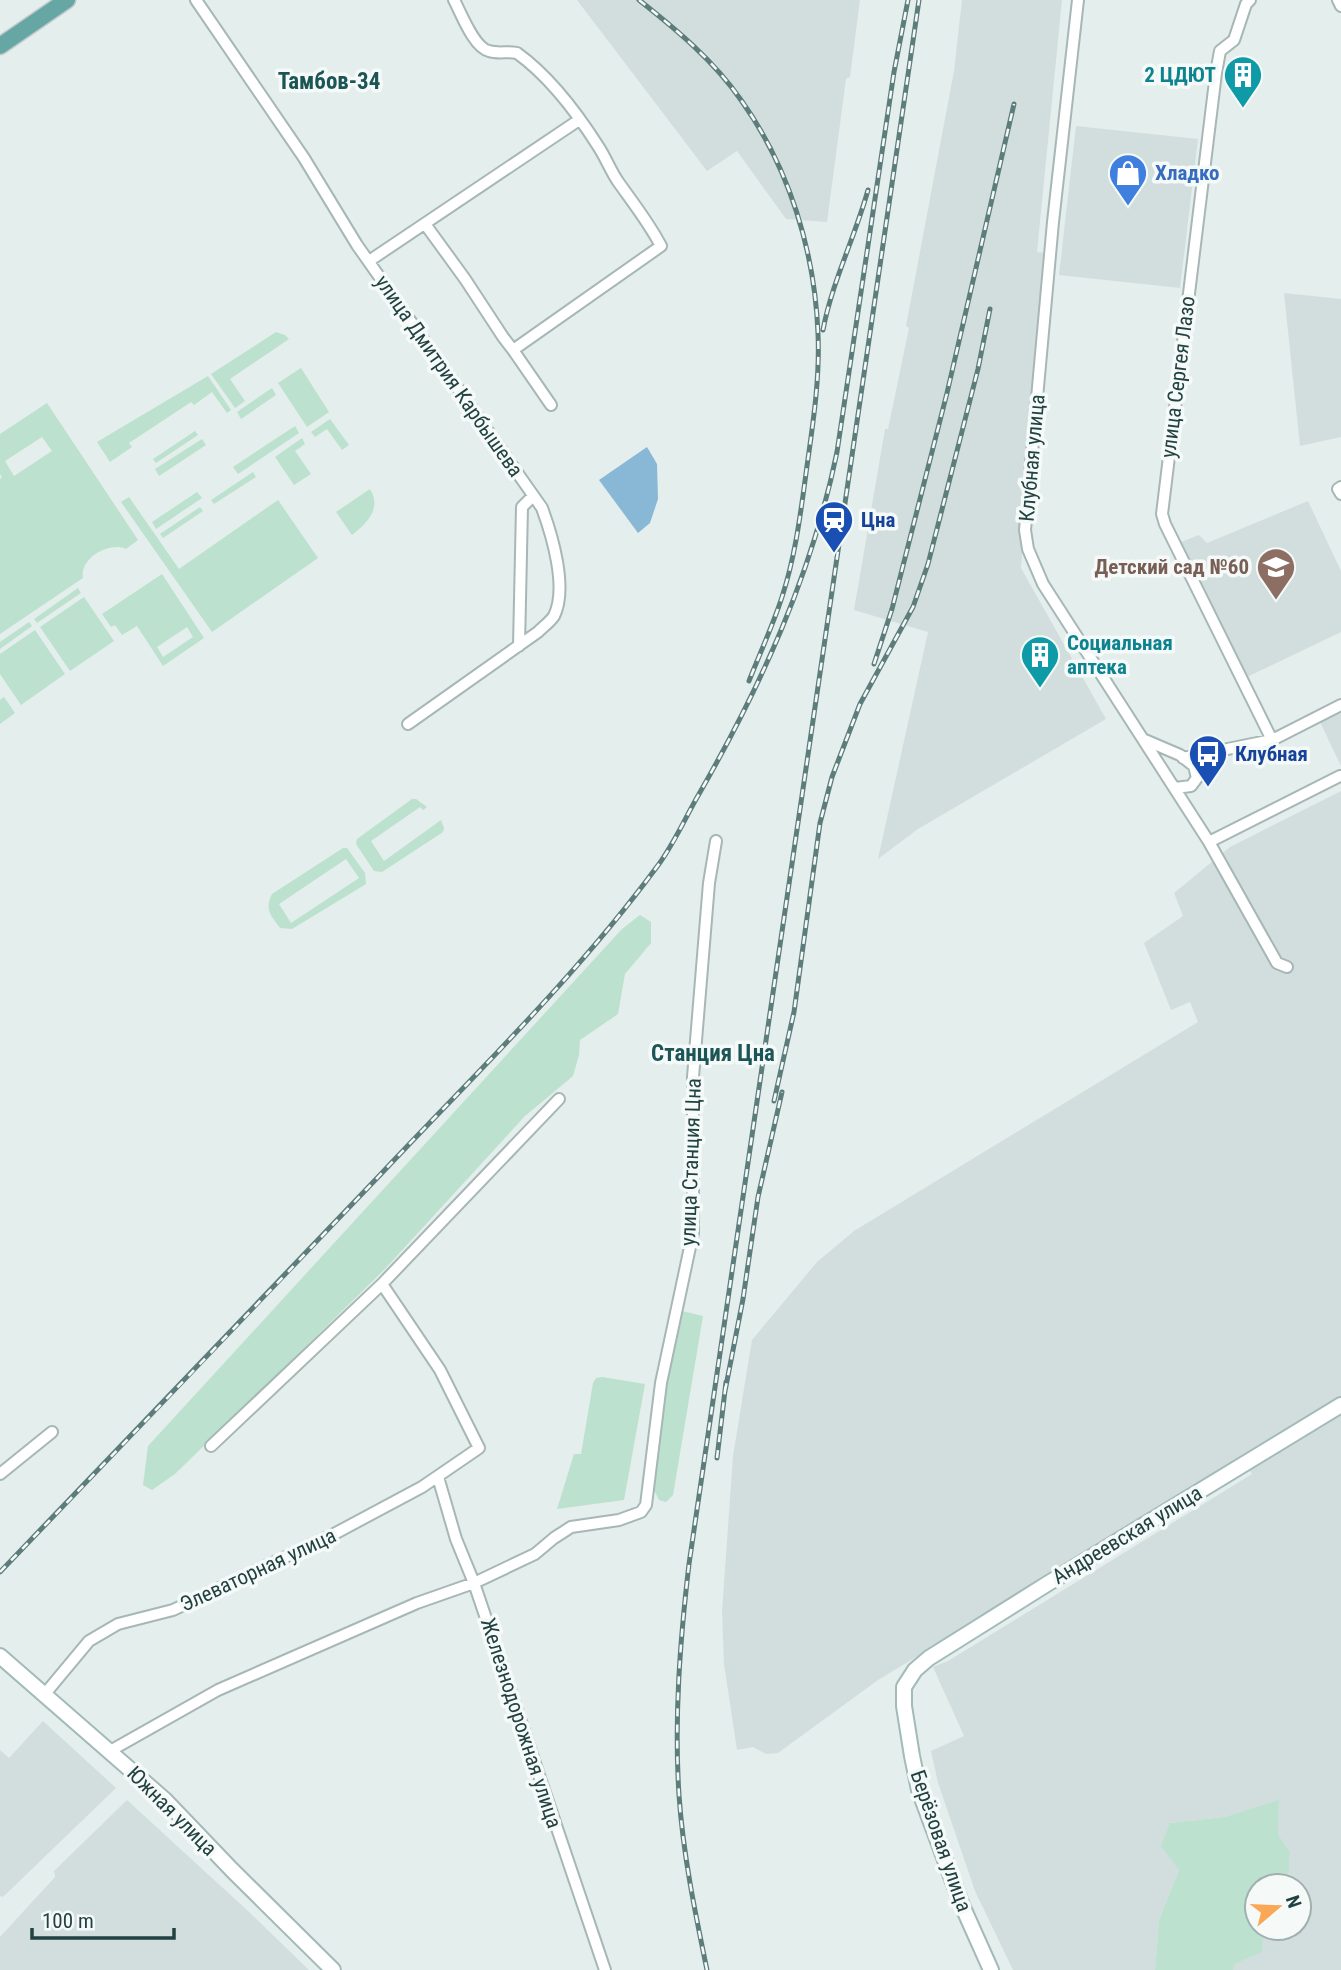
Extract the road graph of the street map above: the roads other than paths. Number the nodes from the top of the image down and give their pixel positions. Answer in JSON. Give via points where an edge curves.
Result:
{"nodes":[{"id":1,"x":67,"y":0,"type":"edge"},
{"id":2,"x":196,"y":0,"type":"edge"},
{"id":3,"x":454,"y":0,"type":"edge"},
{"id":4,"x":1078,"y":0,"type":"edge"},
{"id":5,"x":1250,"y":0,"type":"edge"},
{"id":6,"x":1338,"y":0,"type":"edge"},
{"id":7,"x":1341,"y":6,"type":"edge"},
{"id":8,"x":0,"y":46,"type":"edge"},
{"id":9,"x":579,"y":120,"type":"junction"},
{"id":10,"x":425,"y":224,"type":"junction"},
{"id":11,"x":369,"y":261,"type":"junction"},
{"id":12,"x":513,"y":350,"type":"junction"},
{"id":13,"x":551,"y":405,"type":"dead end"},
{"id":14,"x":533,"y":496,"type":"junction"},
{"id":15,"x":519,"y":646,"type":"junction"},
{"id":16,"x":1341,"y":705,"type":"edge"},
{"id":17,"x":408,"y":724,"type":"dead end"},
{"id":18,"x":1143,"y":739,"type":"junction"},
{"id":19,"x":1272,"y":740,"type":"junction"},
{"id":20,"x":1184,"y":758,"type":"junction"},
{"id":21,"x":1340,"y":776,"type":"edge"},
{"id":22,"x":1174,"y":788,"type":"junction"},
{"id":23,"x":716,"y":841,"type":"dead end"},
{"id":24,"x":1209,"y":842,"type":"junction"},
{"id":25,"x":1287,"y":967,"type":"dead end"},
{"id":26,"x":559,"y":1099,"type":"dead end"},
{"id":27,"x":382,"y":1284,"type":"junction"},
{"id":28,"x":1341,"y":1405,"type":"edge"},
{"id":29,"x":52,"y":1432,"type":"dead end"},
{"id":30,"x":211,"y":1446,"type":"dead end"},
{"id":31,"x":0,"y":1474,"type":"edge"},
{"id":32,"x":438,"y":1477,"type":"junction"},
{"id":33,"x":474,"y":1583,"type":"junction"},
{"id":34,"x":2,"y":1658,"type":"edge"},
{"id":35,"x":915,"y":1670,"type":"joint"},
{"id":36,"x":44,"y":1695,"type":"junction"},
{"id":37,"x":110,"y":1751,"type":"junction"},
{"id":38,"x":333,"y":1970,"type":"edge"},
{"id":39,"x":605,"y":1970,"type":"edge"},
{"id":40,"x":992,"y":1970,"type":"edge"}],
"edges":[{"from":1,"to":8,"type":"main road"},
{"from":2,"to":11,"type":"street","name":"улица Дмитрия Карбышева"},
{"from":3,"to":9,"type":"street","via":[[482,49],[517,52]]},
{"from":4,"to":18,"type":"street","name":"Клубная улица","via":[[1025,530],[1043,584]]},
{"from":5,"to":19,"type":"street","name":"улица Сергея Лазо","via":[[1234,40],[1220,51],[1216,73],[1162,513]]},
{"from":6,"to":7,"type":"street"},
{"from":9,"to":10,"type":"street"},
{"from":9,"to":12,"type":"street","via":[[661,246]]},
{"from":10,"to":11,"type":"street"},
{"from":10,"to":12,"type":"street"},
{"from":11,"to":14,"type":"street","name":"улица Дмитрия Карбышева"},
{"from":12,"to":13,"type":"street"},
{"from":14,"to":15,"type":"street","via":[[522,507]]},
{"from":14,"to":15,"type":"street","name":"улица Дмитрия Карбышева","via":[[552,535],[559,600],[553,617]]},
{"from":15,"to":17,"type":"street","name":"улица Дмитрия Карбышева"},
{"from":16,"to":19,"type":"street"},
{"from":18,"to":20,"type":"street"},
{"from":18,"to":22,"type":"street","name":"Клубная улица"},
{"from":19,"to":20,"type":"street"},
{"from":20,"to":22,"type":"street","via":[[1194,766],[1197,778],[1191,786]]},
{"from":21,"to":24,"type":"street"},
{"from":22,"to":24,"type":"street","name":"Клубная улица"},
{"from":23,"to":33,"type":"street","name":"улица Станция Цна","via":[[693,1077],[693,1233],[661,1383],[646,1505],[641,1512],[619,1520],[571,1527],[535,1554]]},
{"from":24,"to":25,"type":"street","name":"Клубная улица","via":[[1277,963]]},
{"from":26,"to":27,"type":"street"},
{"from":27,"to":30,"type":"street"},
{"from":27,"to":32,"type":"street","name":"Элеваторная улица","via":[[440,1370],[479,1448]]},
{"from":28,"to":35,"type":"street","name":"Андреевская улица"},
{"from":29,"to":31,"type":"street"},
{"from":32,"to":33,"type":"street","name":"Железнодорожная улица"},
{"from":32,"to":36,"type":"street","name":"Элеваторная улица","via":[[334,1534],[173,1611],[118,1624],[89,1641]]},
{"from":33,"to":37,"type":"street","name":"улица Станция Цна","via":[[417,1603],[218,1690]]},
{"from":33,"to":39,"type":"street","name":"Железнодорожная улица"},
{"from":34,"to":36,"type":"street","name":"Южная улица"},
{"from":35,"to":40,"type":"street","name":"Берёзовая улица","via":[[904,1687],[904,1706],[919,1790],[961,1903]]},
{"from":36,"to":37,"type":"street","name":"Южная улица"},
{"from":37,"to":38,"type":"street","name":"Южная улица","via":[[165,1800]]}]}
